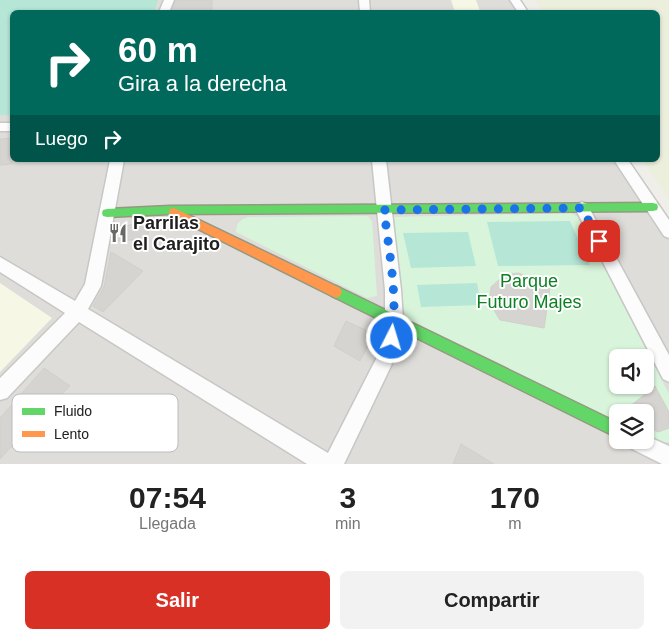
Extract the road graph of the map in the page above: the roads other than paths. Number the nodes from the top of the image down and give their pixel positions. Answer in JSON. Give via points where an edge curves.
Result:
{"nodes":[{"id":1,"x":117,"y":162,"type":"edge"},
{"id":2,"x":379,"y":162,"type":"edge"},
{"id":3,"x":622,"y":162,"type":"edge"},
{"id":4,"x":653,"y":207,"type":"junction"},
{"id":5,"x":582,"y":208,"type":"junction"},
{"id":6,"x":170,"y":210,"type":"junction"},
{"id":7,"x":384,"y":210,"type":"junction"},
{"id":8,"x":106,"y":213,"type":"junction"},
{"id":9,"x":669,"y":232,"type":"edge"},
{"id":10,"x":0,"y":264,"type":"edge"},
{"id":11,"x":78,"y":311,"type":"junction"},
{"id":12,"x":394,"y":320,"type":"junction"},
{"id":13,"x":669,"y":373,"type":"edge"},
{"id":14,"x":0,"y":391,"type":"edge"},
{"id":15,"x":609,"y":427,"type":"edge"},
{"id":16,"x":653,"y":449,"type":"edge"},
{"id":17,"x":669,"y":457,"type":"edge"},
{"id":18,"x":326,"y":464,"type":"edge"},
{"id":19,"x":333,"y":464,"type":"edge"}],
"edges":[{"from":1,"to":8,"type":"street"},
{"from":2,"to":7,"type":"street"},
{"from":3,"to":4,"type":"street"},
{"from":4,"to":5,"type":"street"},
{"from":4,"to":9,"type":"street"},
{"from":5,"to":7,"type":"street"},
{"from":5,"to":13,"type":"street"},
{"from":6,"to":7,"type":"street"},
{"from":6,"to":8,"type":"street"},
{"from":6,"to":12,"type":"street"},
{"from":7,"to":12,"type":"street"},
{"from":8,"to":11,"type":"street","via":[[93,286]]},
{"from":10,"to":11,"type":"street"},
{"from":11,"to":14,"type":"street"},
{"from":11,"to":18,"type":"street"},
{"from":12,"to":15,"type":"street"},
{"from":12,"to":19,"type":"street","via":[[385,360]]},
{"from":16,"to":17,"type":"street"}]}
